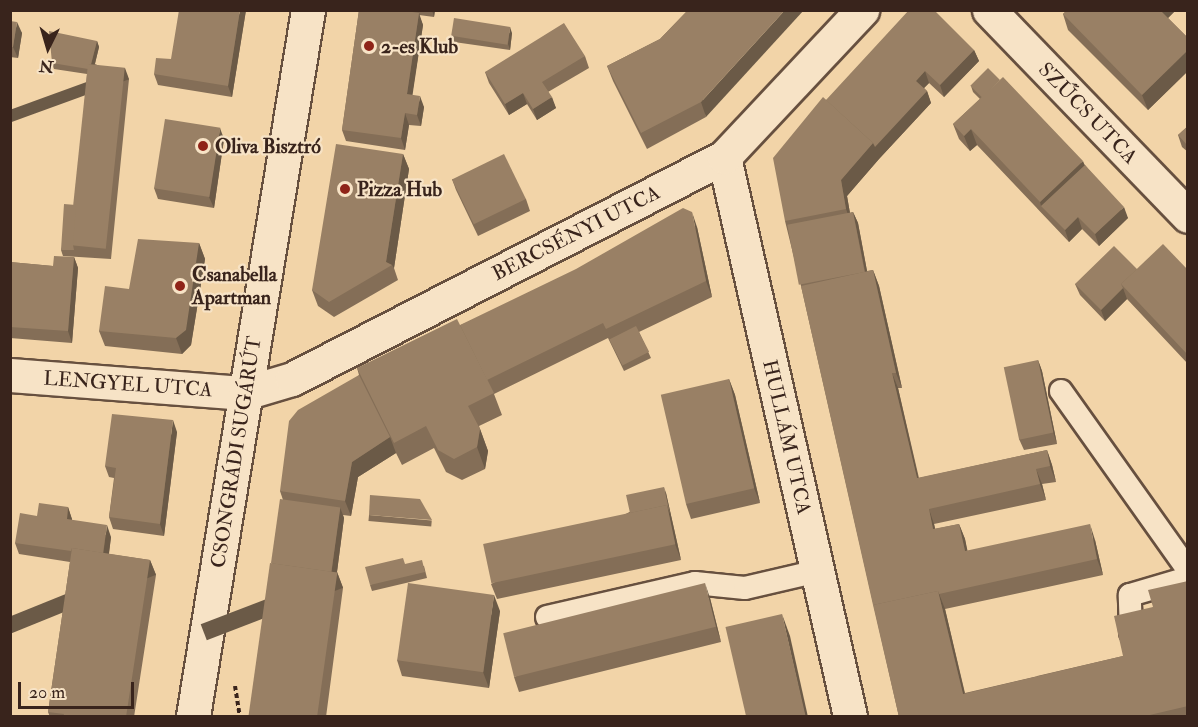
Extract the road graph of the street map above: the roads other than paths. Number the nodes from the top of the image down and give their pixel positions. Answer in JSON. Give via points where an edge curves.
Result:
{"nodes":[{"id":1,"x":308,"y":10,"type":"edge"},
{"id":2,"x":862,"y":10,"type":"edge"},
{"id":3,"x":989,"y":10,"type":"edge"},
{"id":4,"x":724,"y":157,"type":"junction"},
{"id":5,"x":1188,"y":216,"type":"edge"},
{"id":6,"x":10,"y":375,"type":"edge"},
{"id":7,"x":1061,"y":391,"type":"dead end"},
{"id":8,"x":245,"y":393,"type":"junction"},
{"id":9,"x":1188,"y":570,"type":"edge"},
{"id":10,"x":818,"y":572,"type":"junction"},
{"id":11,"x":1188,"y":578,"type":"edge"},
{"id":12,"x":547,"y":617,"type":"dead end"},
{"id":13,"x":1131,"y":632,"type":"edge"},
{"id":14,"x":193,"y":717,"type":"edge"},
{"id":15,"x":850,"y":717,"type":"edge"}],
"edges":[{"from":1,"to":8,"type":"street","name":"CSONGRÁDI SUGÁRÚT"},
{"from":2,"to":4,"type":"street","name":"BERCSÉNYI UTCA"},
{"from":3,"to":5,"type":"street","name":"SZŰCS UTCA"},
{"from":4,"to":8,"type":"street","name":"BERCSÉNYI UTCA","via":[[292,379]]},
{"from":4,"to":10,"type":"street","name":"HULLÁM UTCA"},
{"from":6,"to":8,"type":"street","name":"LENGYEL UTCA"},
{"from":7,"to":9,"type":"lane"},
{"from":8,"to":14,"type":"street","name":"CSONGRÁDI SUGÁRÚT"},
{"from":10,"to":12,"type":"lane","via":[[745,588],[695,583]]},
{"from":10,"to":15,"type":"street","name":"HULLÁM UTCA"},
{"from":11,"to":13,"type":"lane","via":[[1130,595]]}]}
